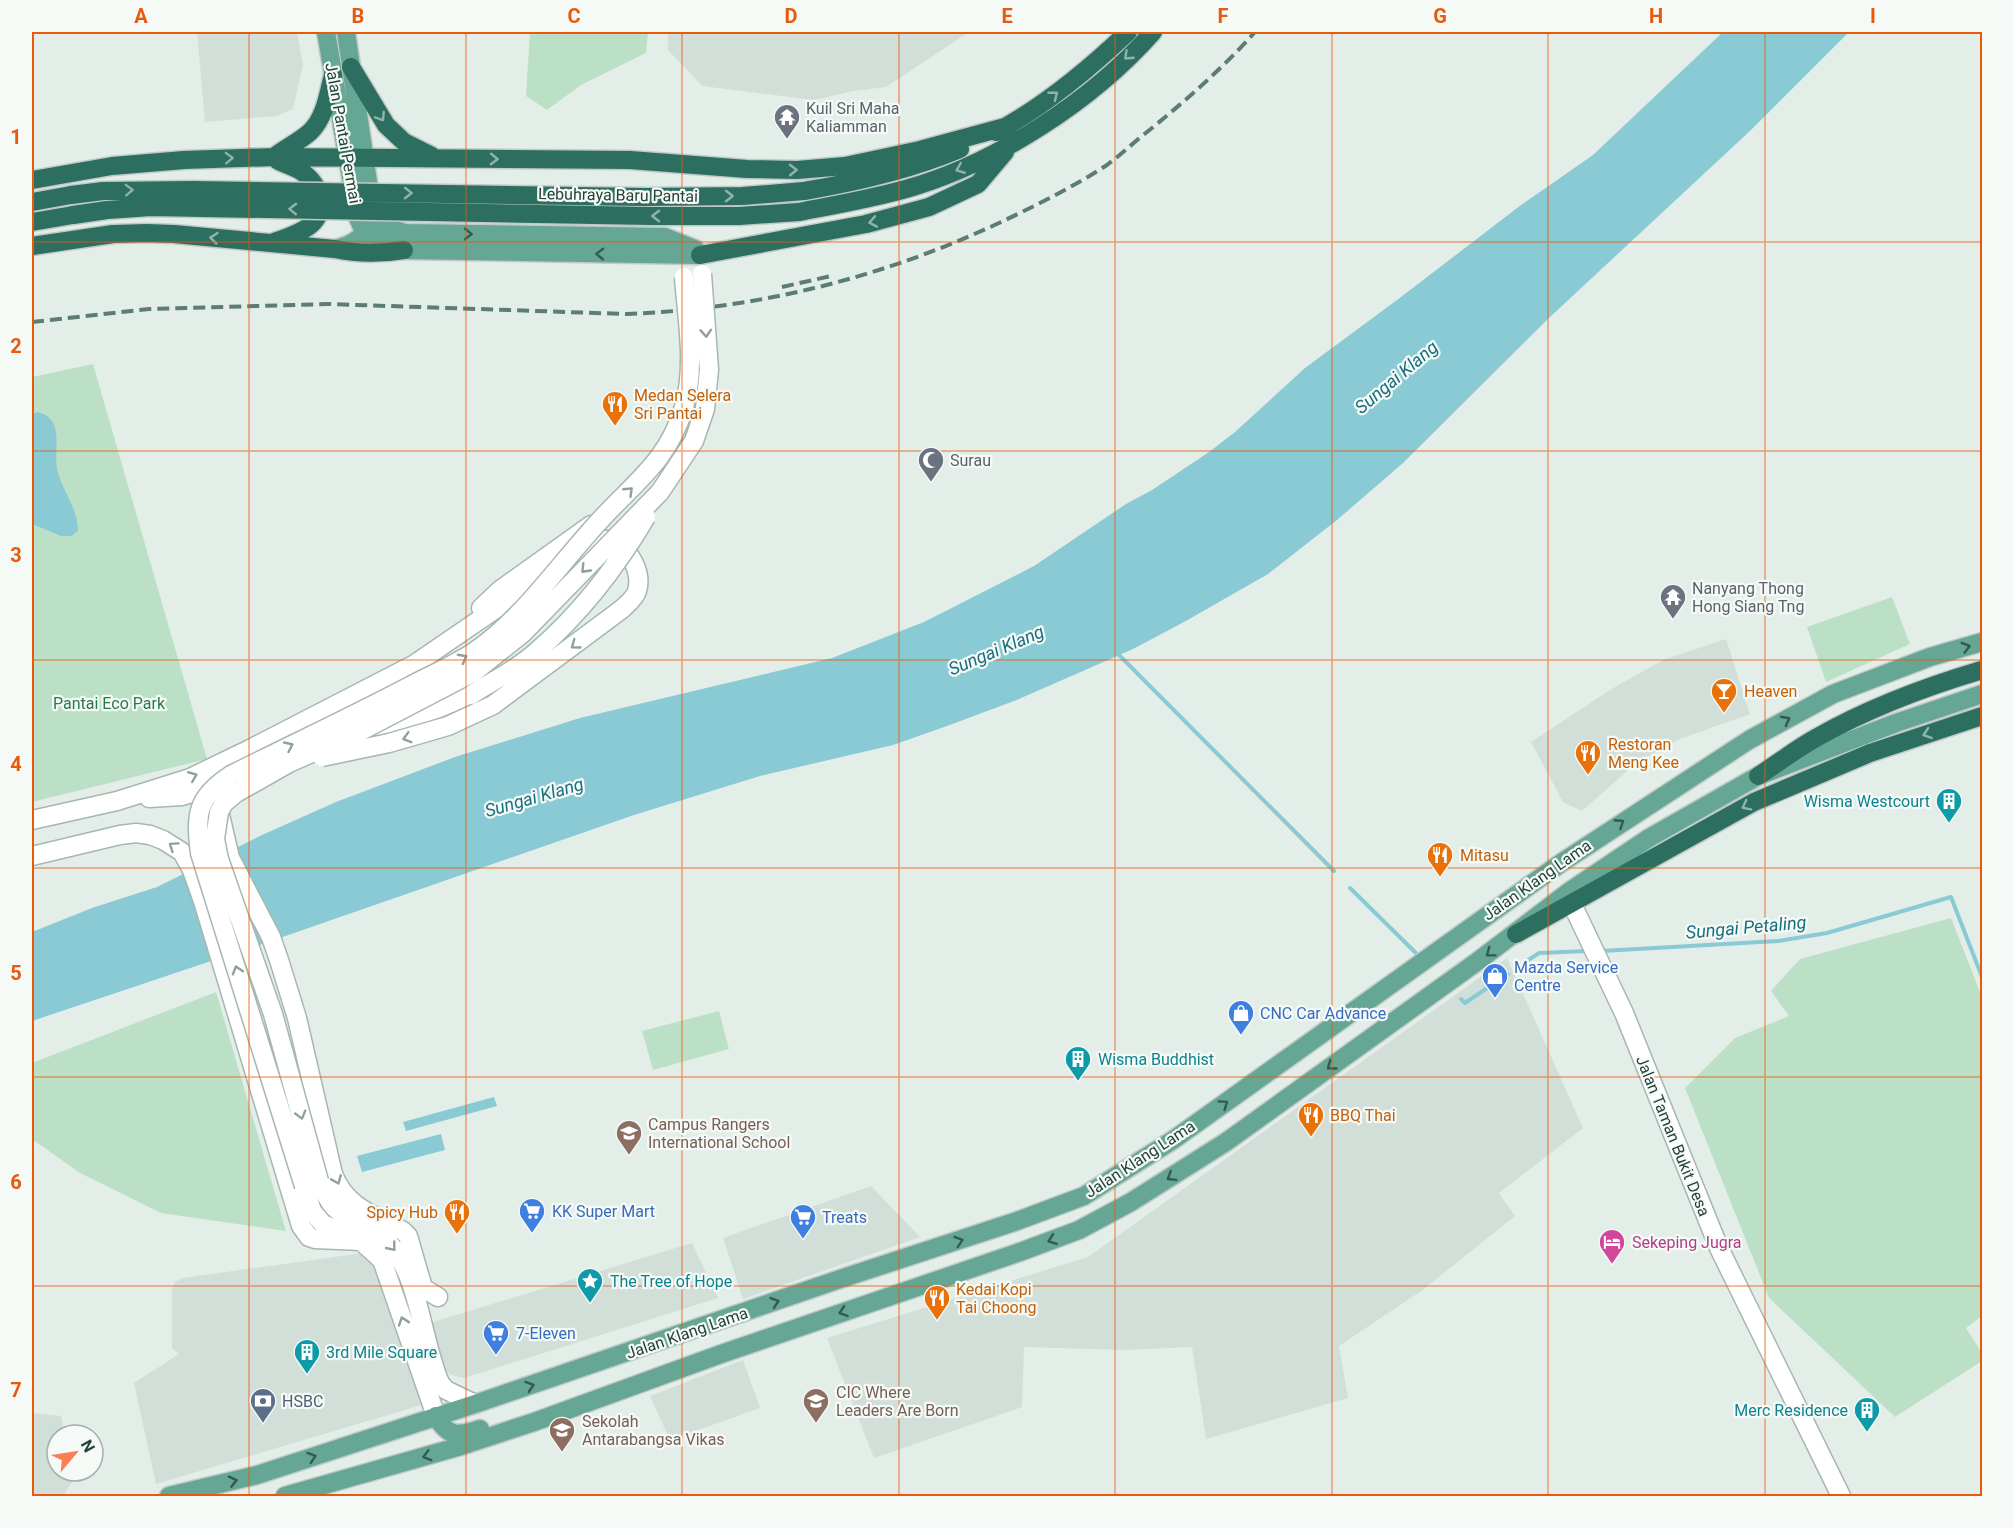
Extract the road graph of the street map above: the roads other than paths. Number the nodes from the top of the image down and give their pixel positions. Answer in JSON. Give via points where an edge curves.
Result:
{"nodes":[{"id":1,"x":326,"y":32,"type":"edge"},
{"id":2,"x":346,"y":32,"type":"edge"},
{"id":3,"x":1128,"y":32,"type":"edge"},
{"id":4,"x":1153,"y":33,"type":"edge"},
{"id":5,"x":351,"y":67,"type":"junction"},
{"id":6,"x":333,"y":75,"type":"junction"},
{"id":7,"x":1005,"y":127,"type":"junction"},
{"id":8,"x":1012,"y":144,"type":"junction"},
{"id":9,"x":274,"y":157,"type":"junction"},
{"id":10,"x":355,"y":158,"type":"junction"},
{"id":11,"x":436,"y":158,"type":"junction"},
{"id":12,"x":32,"y":180,"type":"edge"},
{"id":13,"x":32,"y":202,"type":"edge"},
{"id":14,"x":32,"y":222,"type":"edge"},
{"id":15,"x":370,"y":224,"type":"junction"},
{"id":16,"x":269,"y":243,"type":"junction"},
{"id":17,"x":32,"y":246,"type":"edge"},
{"id":18,"x":335,"y":249,"type":"junction"},
{"id":19,"x":404,"y":250,"type":"junction"},
{"id":20,"x":691,"y":255,"type":"junction"},
{"id":21,"x":693,"y":276,"type":"junction"},
{"id":22,"x":660,"y":492,"type":"junction"},
{"id":23,"x":604,"y":515,"type":"junction"},
{"id":24,"x":1983,"y":642,"type":"edge"},
{"id":25,"x":438,"y":648,"type":"junction"},
{"id":26,"x":1983,"y":670,"type":"edge"},
{"id":27,"x":1983,"y":694,"type":"edge"},
{"id":28,"x":1983,"y":716,"type":"edge"},
{"id":29,"x":289,"y":763,"type":"junction"},
{"id":30,"x":1758,"y":776,"type":"junction"},
{"id":31,"x":117,"y":801,"type":"junction"},
{"id":32,"x":219,"y":812,"type":"junction"},
{"id":33,"x":32,"y":820,"type":"edge"},
{"id":34,"x":32,"y":856,"type":"edge"},
{"id":35,"x":208,"y":876,"type":"junction"},
{"id":36,"x":203,"y":901,"type":"junction"},
{"id":37,"x":1572,"y":904,"type":"junction"},
{"id":38,"x":1516,"y":934,"type":"junction"},
{"id":39,"x":304,"y":1048,"type":"junction"},
{"id":40,"x":252,"y":1059,"type":"junction"},
{"id":41,"x":312,"y":1083,"type":"junction"},
{"id":42,"x":262,"y":1095,"type":"junction"},
{"id":43,"x":312,"y":1184,"type":"junction"},
{"id":44,"x":361,"y":1241,"type":"junction"},
{"id":45,"x":438,"y":1297,"type":"dead end"},
{"id":46,"x":721,"y":1354,"type":"junction"},
{"id":47,"x":475,"y":1404,"type":"junction"},
{"id":48,"x":436,"y":1416,"type":"junction"},
{"id":49,"x":169,"y":1497,"type":"edge"},
{"id":50,"x":285,"y":1497,"type":"edge"},
{"id":51,"x":1841,"y":1497,"type":"edge"}],
"edges":[{"from":1,"to":6,"type":"main road","name":"Jalan Pantai Permai"},
{"from":2,"to":5,"type":"main road","name":"Jalan Pantai Permai"},
{"from":7,"to":3,"type":"highway","name":"Lebuhraya Baru Pantai","one_way":true,"via":[[1093,65]]},
{"from":4,"to":8,"type":"highway","name":"Lebuhraya Baru Pantai","one_way":true,"via":[[1083,96]]},
{"from":5,"to":10,"type":"main road","name":"Jalan Pantai Permai"},
{"from":5,"to":11,"type":"highway","one_way":true,"via":[[386,125],[404,142]]},
{"from":6,"to":9,"type":"highway","via":[[318,122]]},
{"from":6,"to":10,"type":"main road","name":"Jalan Pantai Permai"},
{"from":11,"to":7,"type":"highway","one_way":true,"via":[[630,160],[797,170],[845,166]]},
{"from":13,"to":7,"type":"highway","name":"Lebuhraya Baru Pantai","one_way":true,"bridge":true,"via":[[103,191],[172,189],[743,196],[804,191],[867,179],[942,156]]},
{"from":8,"to":14,"type":"highway","name":"Lebuhraya Baru Pantai","one_way":true,"bridge":true,"via":[[908,189],[799,212],[651,216],[151,207]]},
{"from":8,"to":20,"type":"highway","one_way":true,"via":[[978,184],[929,207],[866,224]]},
{"from":9,"to":10,"type":"highway"},
{"from":12,"to":9,"type":"highway","one_way":true,"via":[[122,165]]},
{"from":9,"to":16,"type":"highway","via":[[306,174],[321,200],[319,214],[308,227]]},
{"from":10,"to":11,"type":"highway"},
{"from":10,"to":15,"type":"main road","name":"Jalan Pantai Permai","via":[[358,218]]},
{"from":15,"to":18,"type":"main road","via":[[359,239]]},
{"from":15,"to":19,"type":"main road","via":[[382,245]]},
{"from":15,"to":20,"type":"main road","one_way":true,"via":[[405,232],[665,237],[695,249]]},
{"from":16,"to":17,"type":"highway","one_way":true,"via":[[147,233]]},
{"from":16,"to":18,"type":"highway"},
{"from":18,"to":19,"type":"highway","via":[[375,253]]},
{"from":20,"to":19,"type":"main road","one_way":true},
{"from":20,"to":21,"type":"street"},
{"from":21,"to":22,"type":"street","one_way":true,"bridge":true,"via":[[709,370],[705,409],[694,441]]},
{"from":23,"to":21,"type":"street","one_way":true,"bridge":true,"via":[[664,453],[685,406]]},
{"from":22,"to":29,"type":"street","one_way":true,"bridge":true,"via":[[523,633],[474,672],[355,734]]},
{"from":22,"to":31,"type":"street","bridge":true,"via":[[632,541],[592,595],[536,653],[471,695],[341,748],[182,796]]},
{"from":23,"to":25,"type":"street","bridge":true,"via":[[500,590]]},
{"from":35,"to":23,"type":"street","one_way":true,"bridge":true,"via":[[200,853],[198,815],[215,785],[473,653],[525,606]]},
{"from":47,"to":24,"type":"main road","name":"Jalan Klang Lama","one_way":true,"via":[[1084,1196],[1173,1140],[1561,862],[1749,740],[1833,694],[1930,657]]},
{"from":25,"to":29,"type":"street","one_way":true,"bridge":true,"via":[[602,540],[616,540],[635,566],[637,591],[622,609],[493,705],[448,726],[389,743]]},
{"from":31,"to":25,"type":"street","one_way":true,"via":[[206,771],[402,671]]},
{"from":26,"to":30,"type":"highway","via":[[1880,708],[1815,738]]},
{"from":27,"to":30,"type":"main road","name":"Jalan Klang Lama"},
{"from":28,"to":37,"type":"highway","one_way":true,"via":[[1870,753],[1754,802]]},
{"from":29,"to":32,"type":"street","bridge":true,"via":[[236,793]]},
{"from":30,"to":38,"type":"main road","name":"Jalan Klang Lama","via":[[1649,838],[1570,891]]},
{"from":31,"to":33,"type":"street"},
{"from":32,"to":39,"type":"street","via":[[230,858],[270,937]]},
{"from":32,"to":43,"type":"street","one_way":true,"bridge":true,"via":[[215,839],[219,859],[273,1014]]},
{"from":36,"to":34,"type":"street","one_way":true,"via":[[182,852],[150,835],[120,835]]},
{"from":35,"to":36,"type":"street"},
{"from":43,"to":35,"type":"street","one_way":true,"bridge":true},
{"from":36,"to":40,"type":"street"},
{"from":37,"to":38,"type":"highway"},
{"from":37,"to":51,"type":"street","name":"Jalan Taman Bukit Desa","via":[[1624,1013],[1719,1248]]},
{"from":38,"to":46,"type":"main road","name":"Jalan Klang Lama","one_way":true,"via":[[1226,1142],[1105,1217],[1020,1252]]},
{"from":39,"to":40,"type":"street"},
{"from":39,"to":41,"type":"street"},
{"from":40,"to":42,"type":"street"},
{"from":41,"to":42,"type":"street"},
{"from":41,"to":45,"type":"street","one_way":true,"via":[[338,1186],[354,1205],[408,1236],[423,1288]]},
{"from":42,"to":44,"type":"street","via":[[304,1232],[315,1239]]},
{"from":43,"to":44,"type":"street","via":[[312,1211],[323,1224]]},
{"from":43,"to":47,"type":"street","one_way":true,"via":[[337,1209],[381,1235],[401,1259],[440,1383]]},
{"from":48,"to":44,"type":"street","one_way":true,"via":[[382,1260]]},
{"from":46,"to":48,"type":"main road","via":[[689,1354],[464,1434],[449,1432]]},
{"from":46,"to":50,"type":"main road","name":"Jalan Klang Lama","one_way":true,"via":[[461,1446]]},
{"from":47,"to":48,"type":"main road","name":"Jalan Klang Lama"},
{"from":49,"to":48,"type":"main road","name":"Jalan Klang Lama","one_way":true,"via":[[257,1475]]}]}
